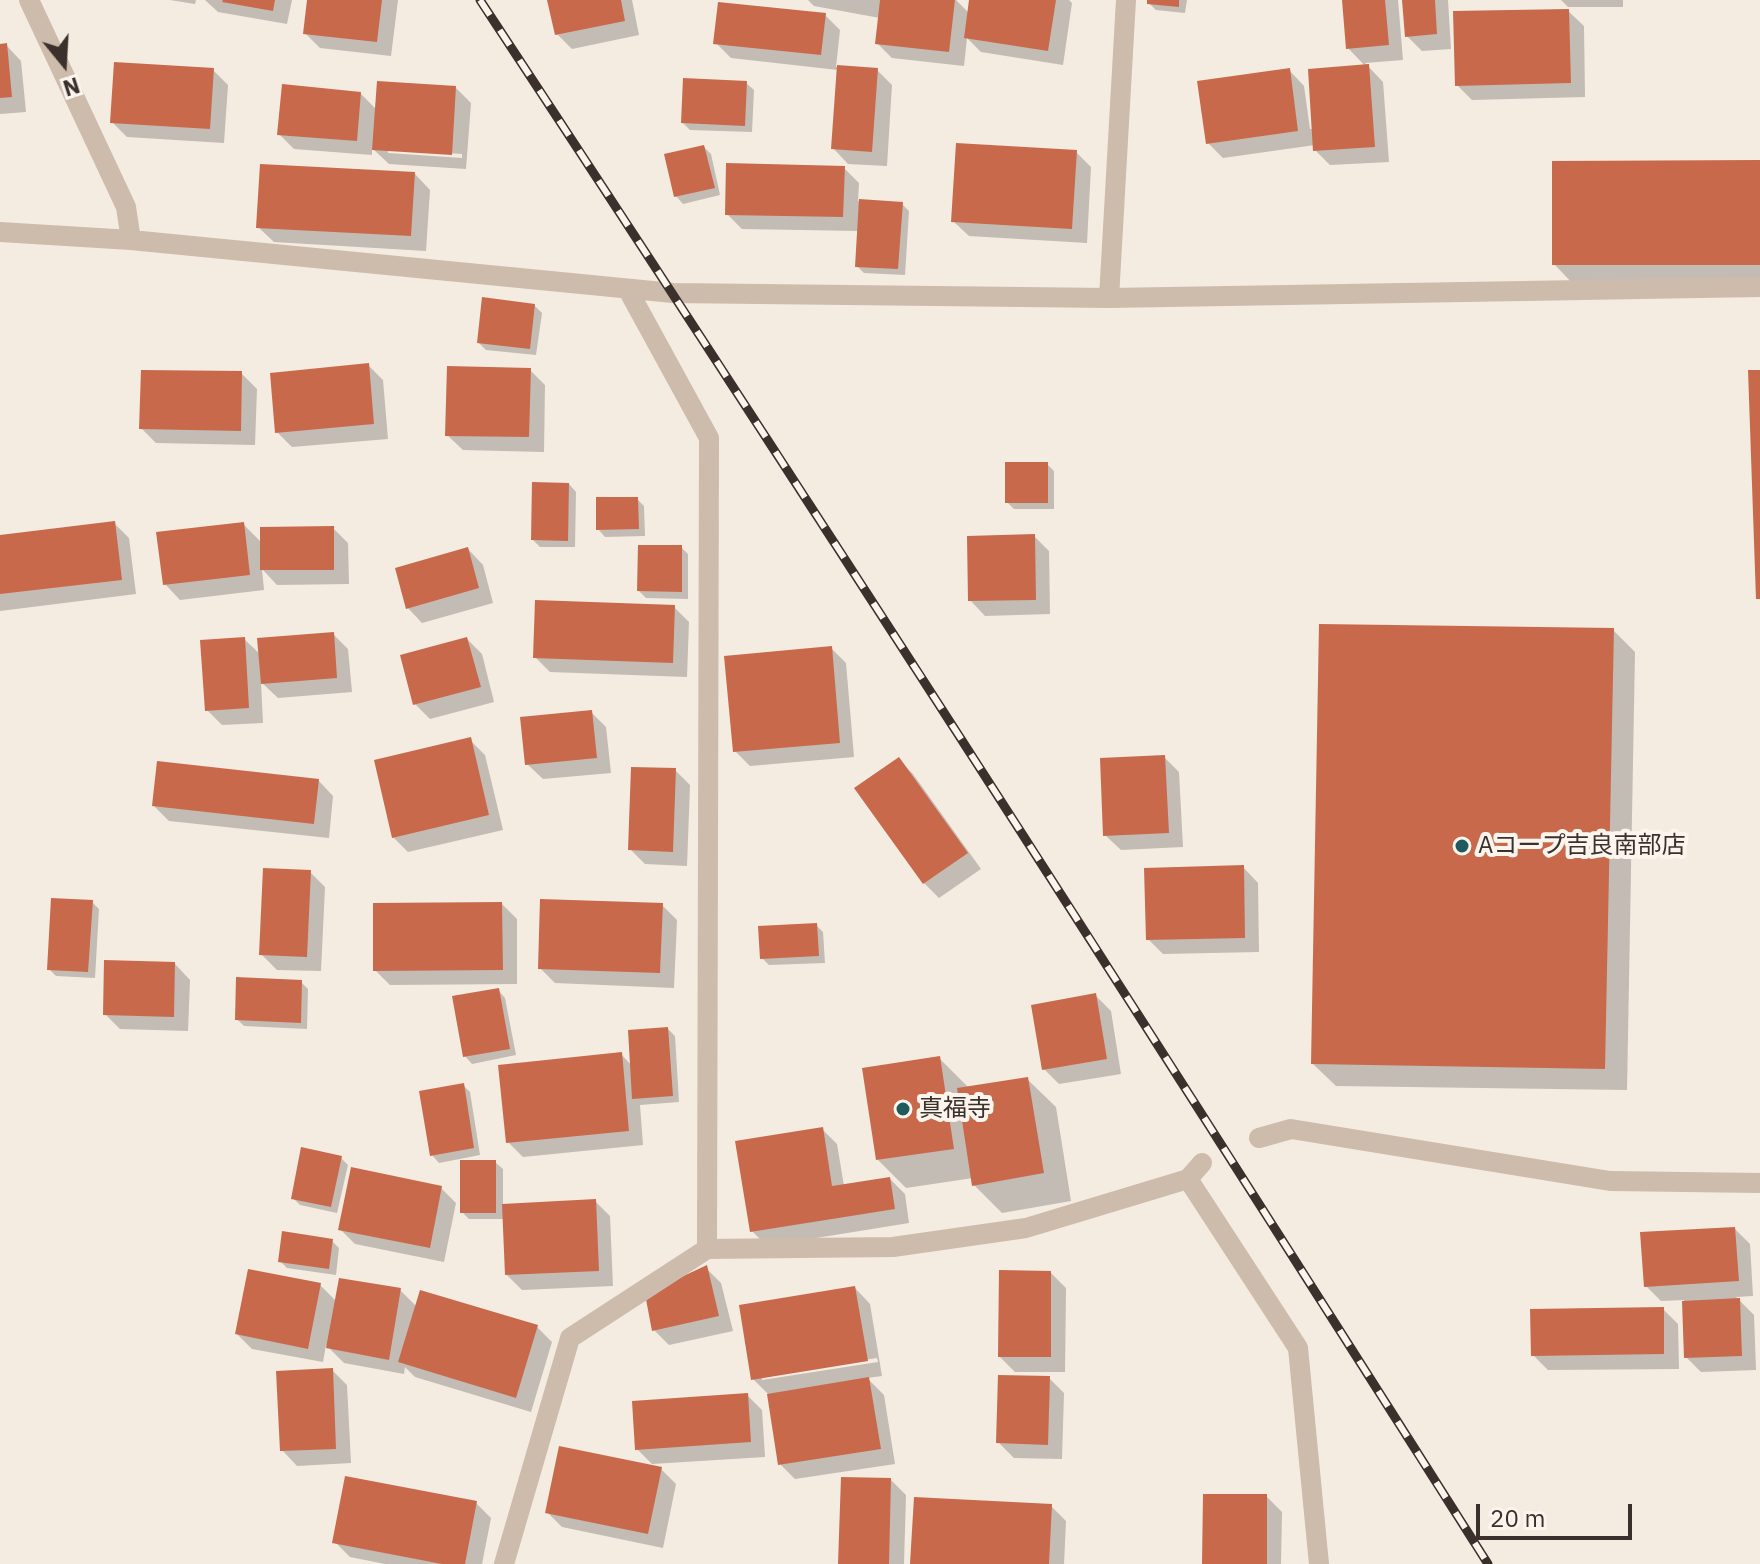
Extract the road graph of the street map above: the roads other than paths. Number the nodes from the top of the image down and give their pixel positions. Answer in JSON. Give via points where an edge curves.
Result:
{"nodes":[{"id":1,"x":29,"y":0,"type":"edge"},
{"id":2,"x":1126,"y":0,"type":"edge"},
{"id":3,"x":0,"y":232,"type":"edge"},
{"id":4,"x":131,"y":240,"type":"junction"},
{"id":5,"x":1760,"y":287,"type":"edge"},
{"id":6,"x":628,"y":290,"type":"junction"},
{"id":7,"x":1109,"y":298,"type":"junction"},
{"id":8,"x":1259,"y":1138,"type":"dead end"},
{"id":9,"x":1202,"y":1163,"type":"dead end"},
{"id":10,"x":1188,"y":1179,"type":"junction"},
{"id":11,"x":1760,"y":1183,"type":"edge"},
{"id":12,"x":707,"y":1249,"type":"junction"},
{"id":13,"x":504,"y":1564,"type":"edge"},
{"id":14,"x":1319,"y":1564,"type":"edge"}],
"edges":[{"from":1,"to":4,"type":"street","via":[[126,207]]},
{"from":2,"to":7,"type":"street"},
{"from":3,"to":4,"type":"street"},
{"from":4,"to":6,"type":"street"},
{"from":5,"to":7,"type":"street"},
{"from":6,"to":7,"type":"street"},
{"from":6,"to":12,"type":"street","via":[[709,438]]},
{"from":8,"to":11,"type":"street","via":[[1291,1129],[1610,1181]]},
{"from":9,"to":10,"type":"street"},
{"from":10,"to":12,"type":"street","via":[[1026,1228],[893,1247]]},
{"from":10,"to":14,"type":"street","via":[[1298,1348]]},
{"from":12,"to":13,"type":"street","via":[[570,1338]]}]}
